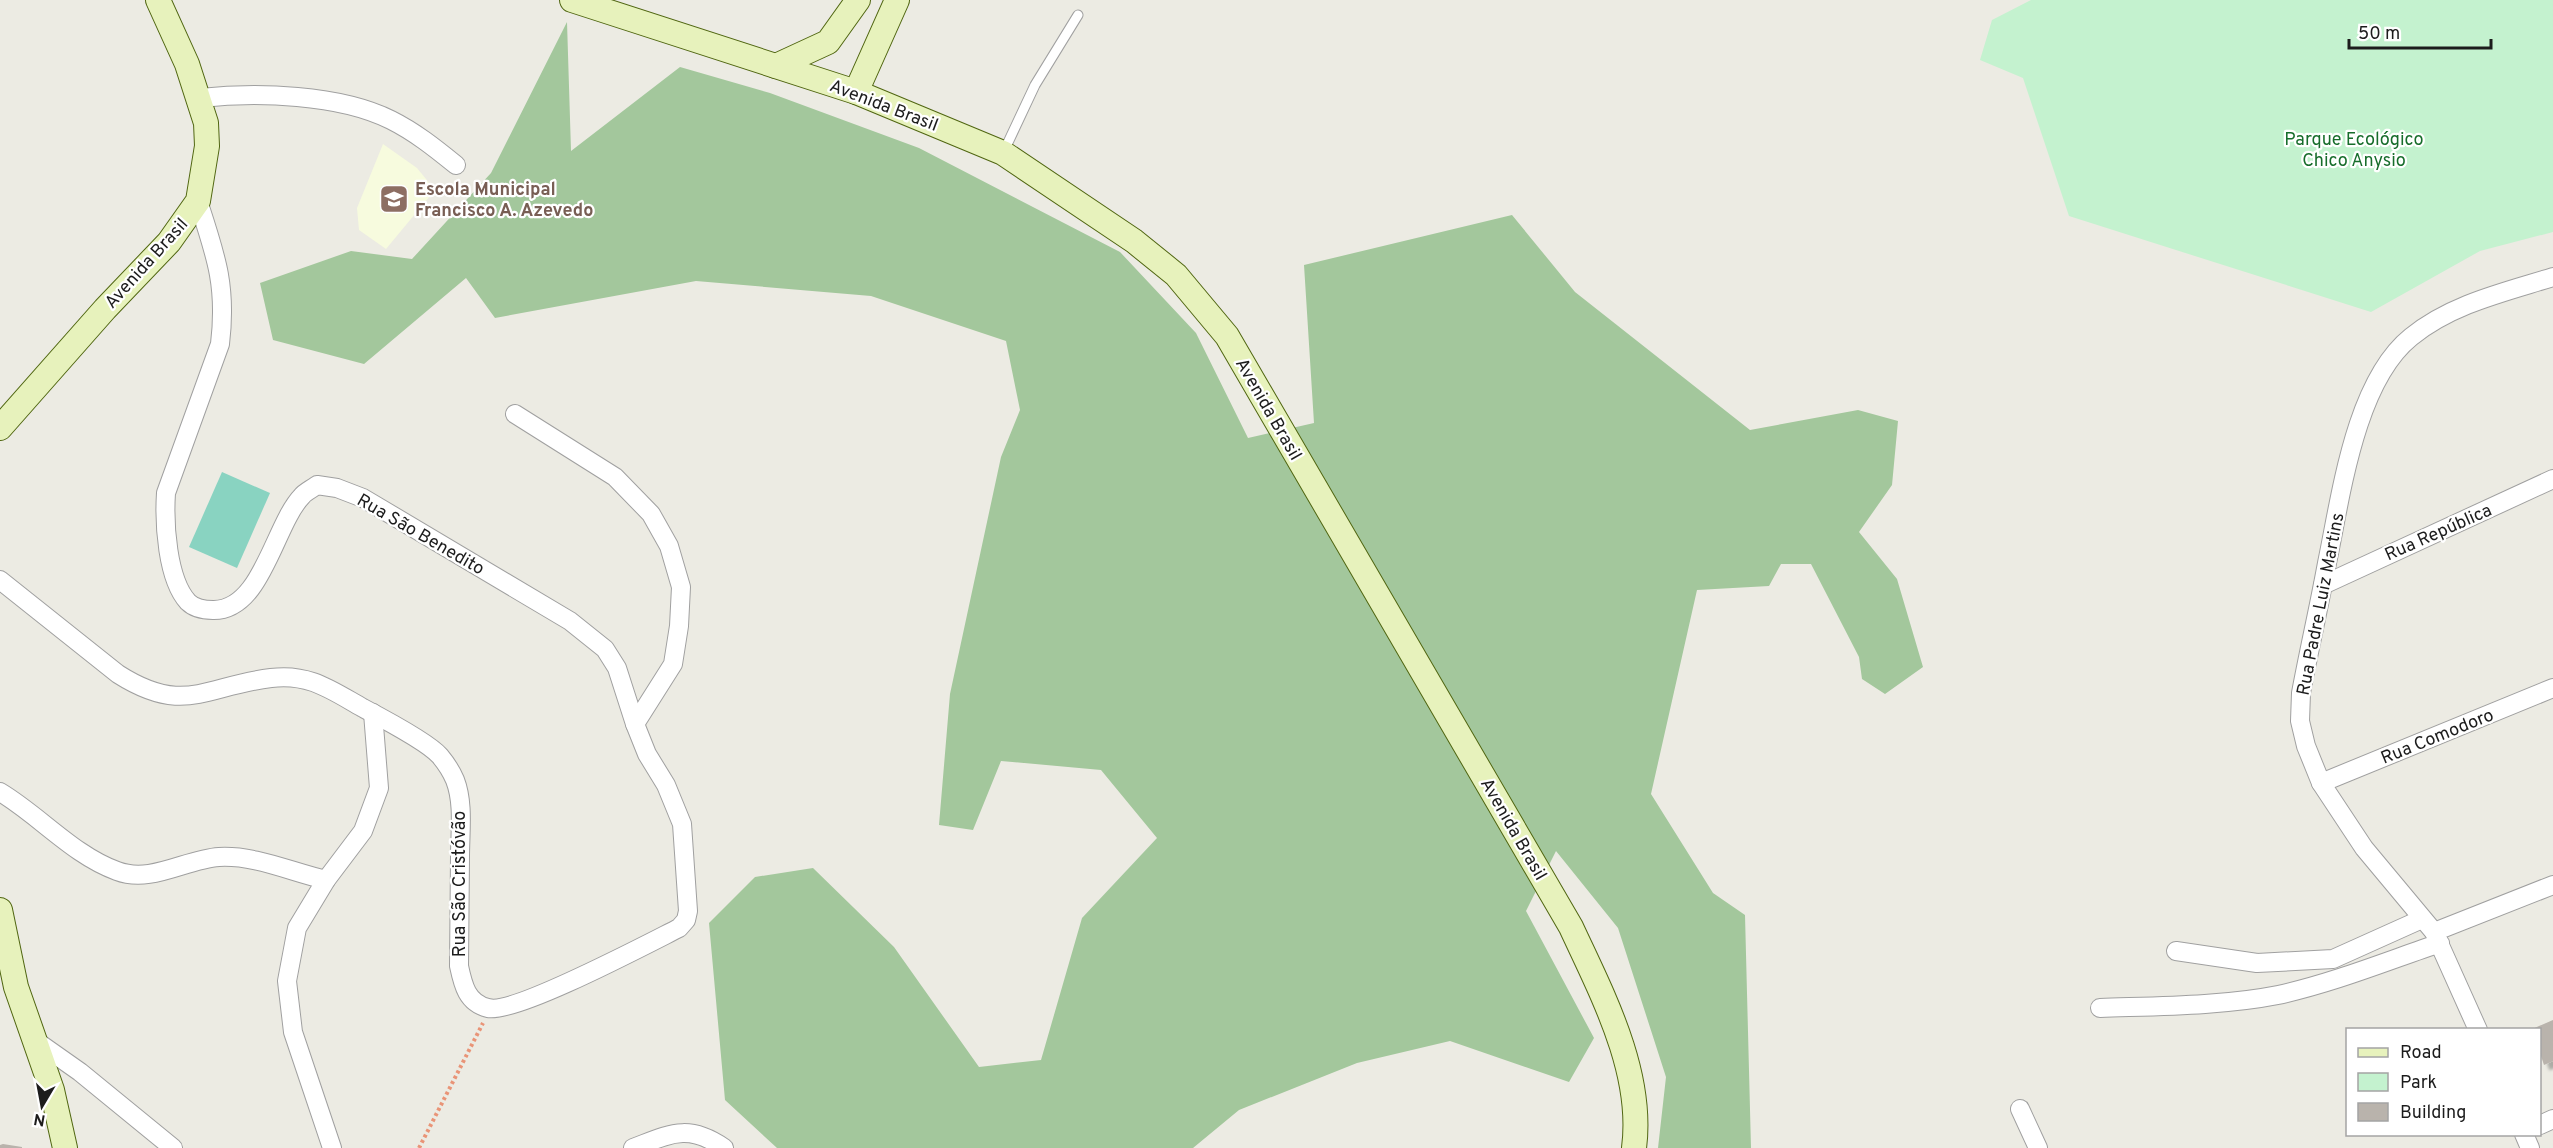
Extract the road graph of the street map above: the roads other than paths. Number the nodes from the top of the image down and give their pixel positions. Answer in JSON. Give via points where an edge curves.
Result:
{"nodes":[{"id":1,"x":158,"y":0,"type":"edge"},
{"id":2,"x":572,"y":0,"type":"edge"},
{"id":3,"x":858,"y":0,"type":"edge"},
{"id":4,"x":897,"y":0,"type":"edge"},
{"id":5,"x":1078,"y":15,"type":"dead end"},
{"id":6,"x":776,"y":66,"type":"junction"},
{"id":7,"x":856,"y":92,"type":"junction"},
{"id":8,"x":200,"y":98,"type":"junction"},
{"id":9,"x":1003,"y":153,"type":"junction"},
{"id":10,"x":456,"y":165,"type":"dead end"},
{"id":11,"x":198,"y":201,"type":"junction"},
{"id":12,"x":2553,"y":277,"type":"edge"},
{"id":13,"x":515,"y":414,"type":"dead end"},
{"id":14,"x":0,"y":428,"type":"edge"},
{"id":15,"x":2553,"y":479,"type":"edge"},
{"id":16,"x":0,"y":580,"type":"edge"},
{"id":17,"x":2323,"y":585,"type":"junction"},
{"id":18,"x":2553,"y":688,"type":"edge"},
{"id":19,"x":373,"y":713,"type":"junction"},
{"id":20,"x":635,"y":724,"type":"junction"},
{"id":21,"x":2321,"y":783,"type":"junction"},
{"id":22,"x":0,"y":792,"type":"edge"},
{"id":23,"x":326,"y":880,"type":"junction"},
{"id":24,"x":2553,"y":885,"type":"edge"},
{"id":25,"x":0,"y":910,"type":"edge"},
{"id":26,"x":2422,"y":919,"type":"junction"},
{"id":27,"x":680,"y":928,"type":"joint"},
{"id":28,"x":2437,"y":938,"type":"junction"},
{"id":29,"x":2176,"y":951,"type":"dead end"},
{"id":30,"x":2100,"y":1008,"type":"dead end"},
{"id":31,"x":2478,"y":1028,"type":"edge"},
{"id":32,"x":36,"y":1041,"type":"junction"},
{"id":33,"x":2020,"y":1109,"type":"dead end"},
{"id":34,"x":64,"y":1148,"type":"edge"},
{"id":35,"x":173,"y":1148,"type":"edge"},
{"id":36,"x":332,"y":1148,"type":"edge"},
{"id":37,"x":633,"y":1148,"type":"edge"},
{"id":38,"x":724,"y":1148,"type":"edge"},
{"id":39,"x":1634,"y":1148,"type":"edge"},
{"id":40,"x":2038,"y":1148,"type":"edge"}],
"edges":[{"from":1,"to":8,"type":"street","name":"Avenida Brasil"},
{"from":2,"to":6,"type":"street","name":"Avenida Brasil"},
{"from":3,"to":6,"type":"street","via":[[828,42]]},
{"from":4,"to":7,"type":"street"},
{"from":5,"to":9,"type":"lane","via":[[1035,85]]},
{"from":6,"to":7,"type":"street","name":"Avenida Brasil"},
{"from":7,"to":9,"type":"street","name":"Avenida Brasil"},
{"from":8,"to":10,"type":"street","via":[[241,94],[285,96],[356,108],[389,119],[424,139]]},
{"from":8,"to":11,"type":"street","name":"Avenida Brasil","via":[[207,146]]},
{"from":9,"to":39,"type":"street","name":"Avenida Brasil","via":[[1134,241],[1176,275],[1227,336],[1571,927],[1618,1028],[1632,1091]]},
{"from":11,"to":14,"type":"street","name":"Avenida Brasil","via":[[169,242]]},
{"from":11,"to":20,"type":"street","name":"Rua São Benedito","via":[[220,271],[223,323],[220,344],[166,493],[167,542],[183,596],[192,606],[204,610],[218,610],[242,598],[254,586],[302,496],[316,485],[337,488],[363,498],[570,621],[605,649],[617,668]]},
{"from":12,"to":17,"type":"street","name":"Rua Padre Luiz Martins","via":[[2493,295],[2440,317],[2410,338],[2381,371],[2368,397],[2345,475]]},
{"from":13,"to":20,"type":"street","via":[[615,477],[651,514],[669,546],[681,586],[673,664]]},
{"from":15,"to":17,"type":"street","name":"Rua República"},
{"from":16,"to":19,"type":"street","name":"Rua São Cristóvão","via":[[118,674],[160,695],[194,695],[292,676],[317,682]]},
{"from":17,"to":21,"type":"street","name":"Rua Padre Luiz Martins","via":[[2301,693],[2300,721]]},
{"from":18,"to":21,"type":"street","name":"Rua Comodoro"},
{"from":19,"to":23,"type":"street","via":[[379,788],[363,831]]},
{"from":19,"to":27,"type":"street","name":"Rua São Cristóvão","via":[[440,756],[455,779],[461,813],[459,966],[464,991],[477,1004],[490,1009],[507,1008]]},
{"from":20,"to":27,"type":"street","name":"Rua São Benedito","via":[[681,824],[688,911]]},
{"from":21,"to":26,"type":"street","name":"Rua Padre Luiz Martins","via":[[2364,848]]},
{"from":22,"to":23,"type":"street","via":[[81,851],[120,872],[153,874],[217,857],[245,857]]},
{"from":23,"to":36,"type":"street","via":[[297,928],[286,981],[293,1032]]},
{"from":24,"to":28,"type":"street"},
{"from":25,"to":32,"type":"street","via":[[16,987]]},
{"from":26,"to":28,"type":"street","name":"Rua Padre Luiz Martins"},
{"from":26,"to":29,"type":"street","via":[[2333,958],[2257,963]]},
{"from":28,"to":30,"type":"street","via":[[2315,985],[2277,995]]},
{"from":28,"to":31,"type":"street","name":"Rua Padre Luiz Martins"},
{"from":32,"to":34,"type":"street","via":[[52,1090]]},
{"from":32,"to":35,"type":"street"},
{"from":33,"to":40,"type":"street"},
{"from":37,"to":38,"type":"street","via":[[674,1132],[708,1137]]}]}
